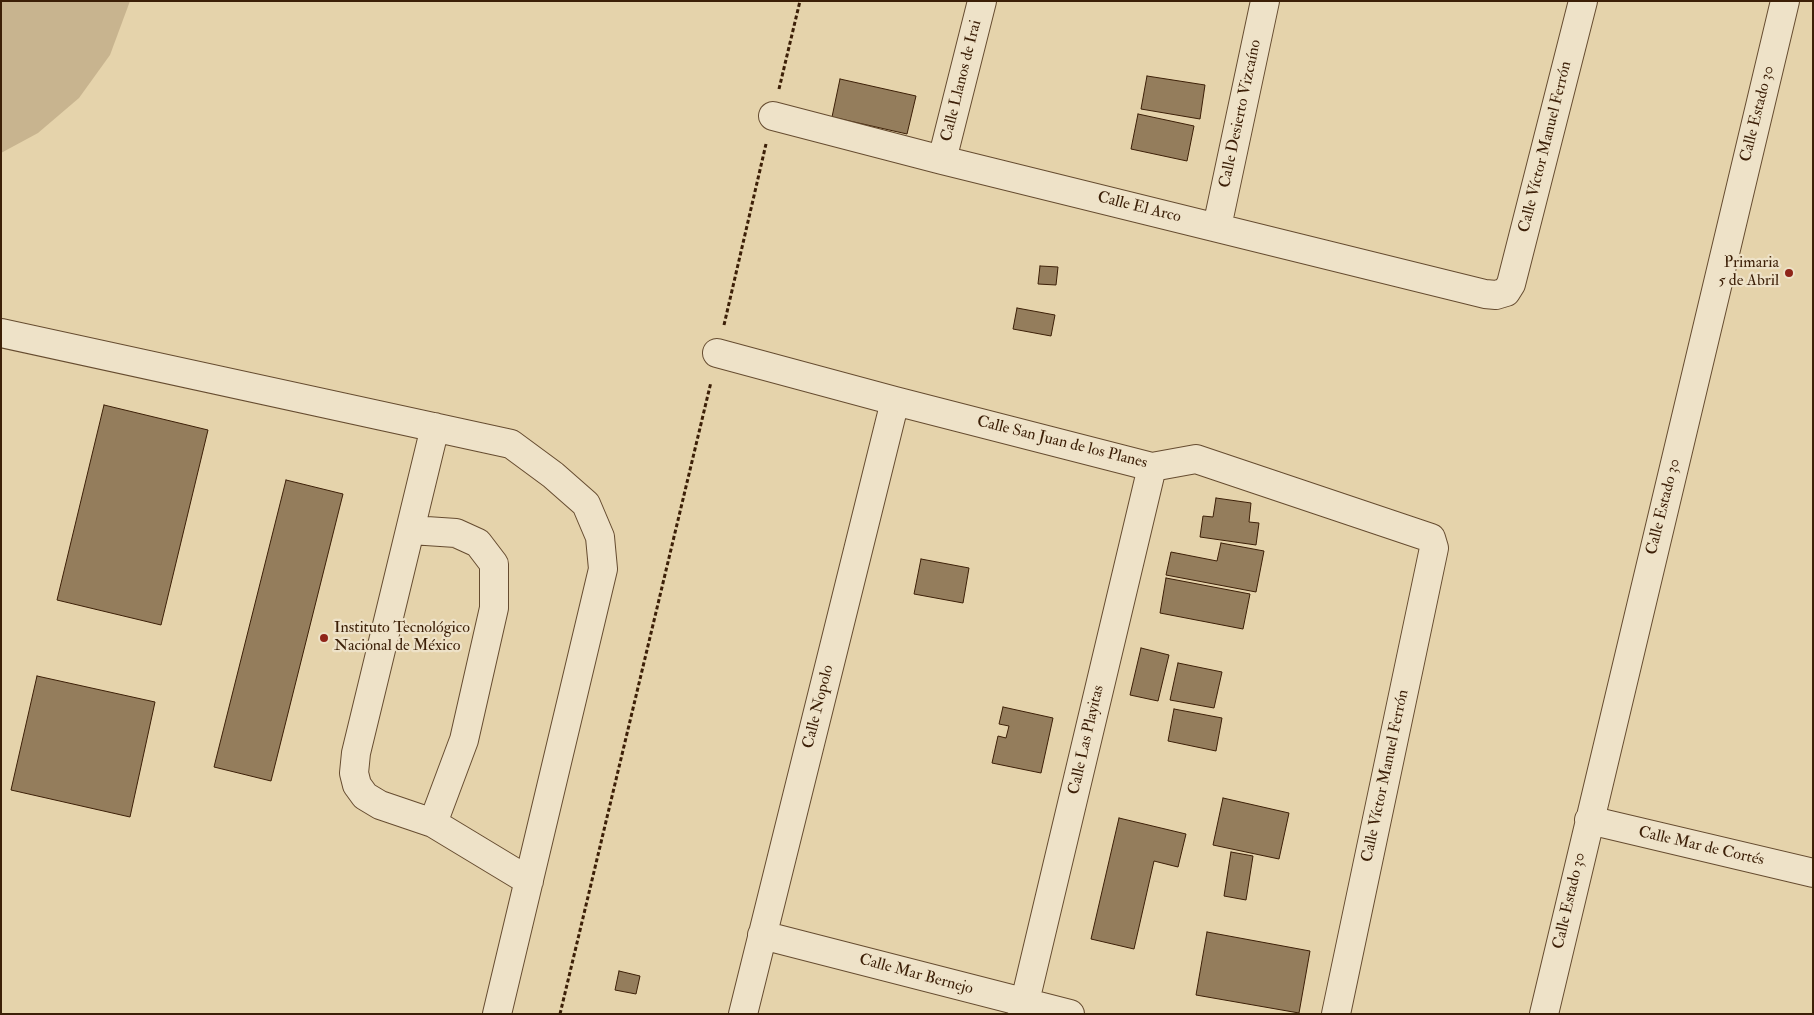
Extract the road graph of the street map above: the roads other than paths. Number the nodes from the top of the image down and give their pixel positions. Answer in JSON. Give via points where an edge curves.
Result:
{"nodes":[{"id":1,"x":982,"y":1,"type":"edge"},
{"id":2,"x":1265,"y":1,"type":"edge"},
{"id":3,"x":1583,"y":1,"type":"edge"},
{"id":4,"x":1785,"y":1,"type":"edge"},
{"id":5,"x":773,"y":116,"type":"road end"},
{"id":6,"x":942,"y":160,"type":"junction"},
{"id":7,"x":1216,"y":227,"type":"junction"},
{"id":8,"x":1506,"y":292,"type":"joint"},
{"id":9,"x":1,"y":332,"type":"edge"},
{"id":10,"x":717,"y":353,"type":"road end"},
{"id":11,"x":894,"y":401,"type":"junction"},
{"id":12,"x":434,"y":427,"type":"junction"},
{"id":13,"x":1152,"y":467,"type":"junction"},
{"id":14,"x":411,"y":530,"type":"junction"},
{"id":15,"x":1431,"y":538,"type":"joint"},
{"id":16,"x":1589,"y":820,"type":"junction"},
{"id":17,"x":433,"y":823,"type":"junction"},
{"id":18,"x":1813,"y":873,"type":"edge"},
{"id":19,"x":529,"y":881,"type":"junction"},
{"id":20,"x":762,"y":934,"type":"junction"},
{"id":21,"x":1023,"y":1008,"type":"edge"},
{"id":22,"x":497,"y":1014,"type":"edge"},
{"id":23,"x":743,"y":1014,"type":"edge"},
{"id":24,"x":1070,"y":1014,"type":"edge"},
{"id":25,"x":1336,"y":1014,"type":"edge"},
{"id":26,"x":1544,"y":1014,"type":"edge"}],
"edges":[{"from":1,"to":6,"type":"street","name":"Calle Llanos de Irai"},
{"from":2,"to":7,"type":"street","name":"Calle Desierto Vizcaíno"},
{"from":3,"to":8,"type":"street","name":"Calle Víctor Manuel Ferrón","via":[[1511,284]]},
{"from":4,"to":16,"type":"street","name":"Calle Estado 30"},
{"from":5,"to":6,"type":"street","name":"Calle El Arco"},
{"from":6,"to":7,"type":"street","name":"Calle El Arco"},
{"from":7,"to":8,"type":"street","name":"Calle El Arco","via":[[1485,294]]},
{"from":9,"to":12,"type":"street"},
{"from":10,"to":11,"type":"street","name":"Calle San Juan de los Planes"},
{"from":11,"to":13,"type":"street","name":"Calle San Juan de los Planes"},
{"from":11,"to":20,"type":"street","name":"Calle Nopolo"},
{"from":12,"to":14,"type":"street"},
{"from":12,"to":19,"type":"street","via":[[511,444],[586,504],[600,538],[603,569]]},
{"from":13,"to":15,"type":"street","name":"Calle San Juan de los Planes","via":[[1196,459]]},
{"from":13,"to":21,"type":"street","name":"Calle Las Playitas"},
{"from":14,"to":17,"type":"street","via":[[356,753],[354,773],[356,785],[365,796]]},
{"from":14,"to":17,"type":"street","via":[[456,533],[478,543],[494,564],[494,608],[464,740]]},
{"from":15,"to":25,"type":"street","name":"Calle Víctor Manuel Ferrón","via":[[1434,548]]},
{"from":16,"to":18,"type":"street","name":"Calle Mar de Cortés"},
{"from":16,"to":26,"type":"street","name":"Calle Estado 30"},
{"from":17,"to":19,"type":"street"},
{"from":19,"to":22,"type":"street"},
{"from":20,"to":21,"type":"street","name":"Calle Mar Bernejo"},
{"from":20,"to":23,"type":"street","name":"Calle Nopolo"},
{"from":21,"to":24,"type":"street","name":"Calle Mar Bernejo"}]}
